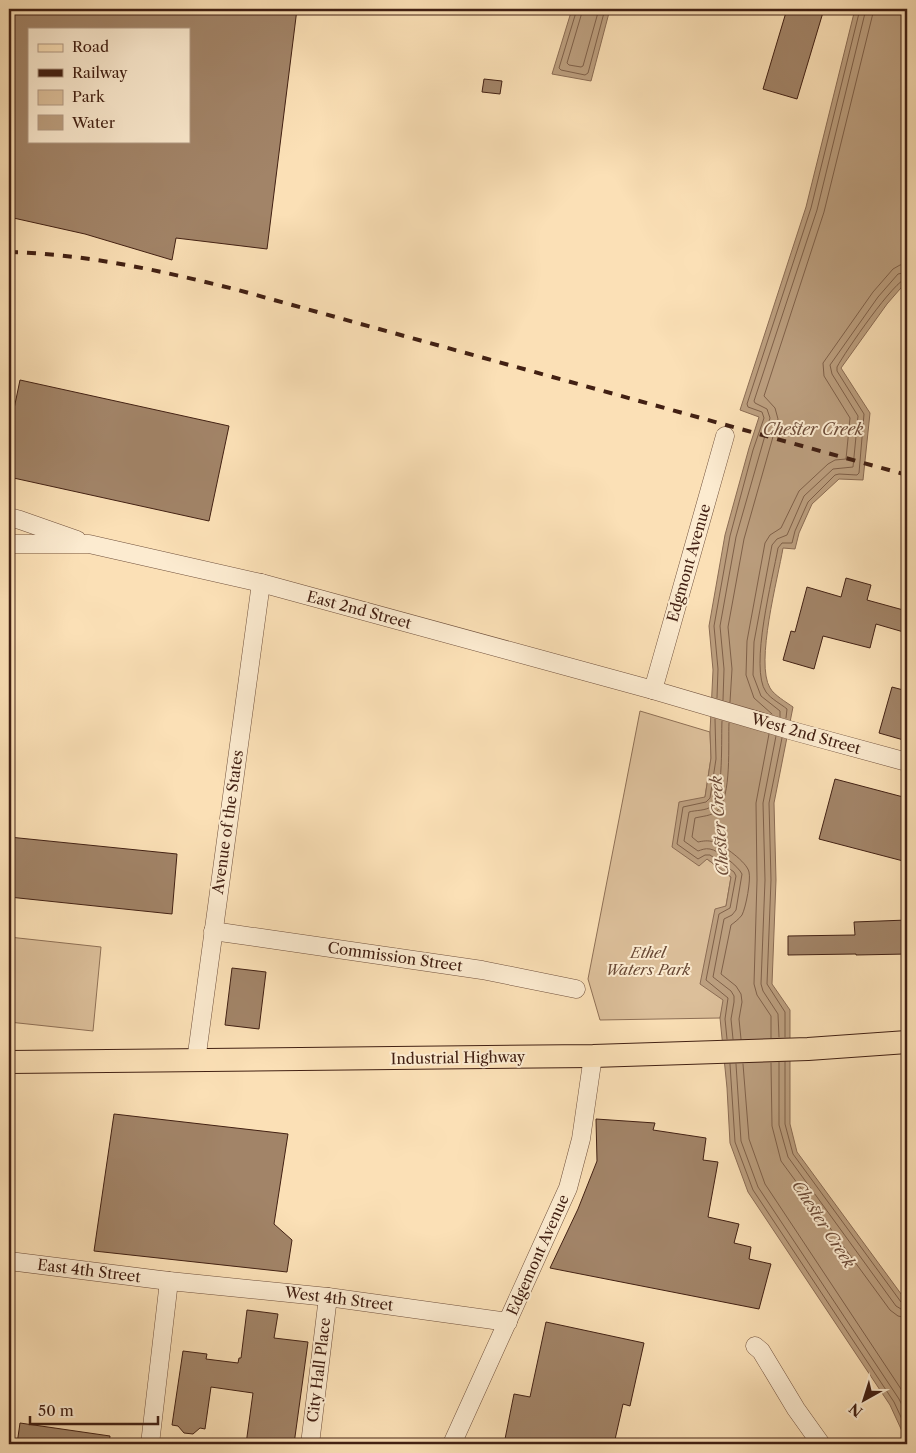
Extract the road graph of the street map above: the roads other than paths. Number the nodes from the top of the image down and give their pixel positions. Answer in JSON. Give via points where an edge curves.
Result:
{"nodes":[{"id":1,"x":725,"y":436,"type":"dead end"},
{"id":2,"x":9,"y":517,"type":"edge"},
{"id":3,"x":9,"y":544,"type":"edge"},
{"id":4,"x":89,"y":544,"type":"junction"},
{"id":5,"x":261,"y":583,"type":"junction"},
{"id":6,"x":653,"y":690,"type":"junction"},
{"id":7,"x":705,"y":705,"type":"joint"},
{"id":8,"x":907,"y":762,"type":"edge"},
{"id":9,"x":213,"y":931,"type":"junction"},
{"id":10,"x":576,"y":990,"type":"dead end"},
{"id":11,"x":907,"y":1042,"type":"edge"},
{"id":12,"x":593,"y":1056,"type":"junction"},
{"id":13,"x":196,"y":1061,"type":"junction"},
{"id":14,"x":9,"y":1062,"type":"edge"},
{"id":15,"x":9,"y":1261,"type":"edge"},
{"id":16,"x":169,"y":1281,"type":"junction"},
{"id":17,"x":328,"y":1297,"type":"junction"},
{"id":18,"x":508,"y":1322,"type":"junction"},
{"id":19,"x":755,"y":1346,"type":"dead end"},
{"id":20,"x":150,"y":1444,"type":"edge"},
{"id":21,"x":310,"y":1444,"type":"edge"},
{"id":22,"x":452,"y":1444,"type":"edge"},
{"id":23,"x":821,"y":1444,"type":"edge"}],
"edges":[{"from":1,"to":6,"type":"street","name":"Edgmont Avenue"},
{"from":2,"to":4,"type":"street"},
{"from":3,"to":4,"type":"street","name":"East 2nd Street"},
{"from":4,"to":5,"type":"street","name":"East 2nd Street"},
{"from":5,"to":6,"type":"street","name":"East 2nd Street"},
{"from":5,"to":9,"type":"street","name":"Avenue of the States"},
{"from":6,"to":7,"type":"street","name":"East 2nd Street"},
{"from":7,"to":8,"type":"street","name":"West 2nd Street"},
{"from":9,"to":10,"type":"street","name":"Commission Street","via":[[482,970]]},
{"from":9,"to":13,"type":"street","name":"Avenue of the States"},
{"from":11,"to":12,"type":"main road","name":"Industrial Highway","via":[[808,1049]]},
{"from":12,"to":13,"type":"main road","name":"Industrial Highway"},
{"from":12,"to":18,"type":"street","name":"Edgemont Avenue","via":[[581,1139],[568,1188]]},
{"from":13,"to":14,"type":"main road","name":"Industrial Highway"},
{"from":15,"to":16,"type":"street","name":"East 4th Street"},
{"from":16,"to":17,"type":"street","name":"West 4th Street"},
{"from":16,"to":20,"type":"street"},
{"from":17,"to":18,"type":"street","name":"West 4th Street"},
{"from":17,"to":21,"type":"street","name":"City Hall Place"},
{"from":18,"to":22,"type":"street","name":"Edgemont Avenue"},
{"from":19,"to":23,"type":"street"}]}
